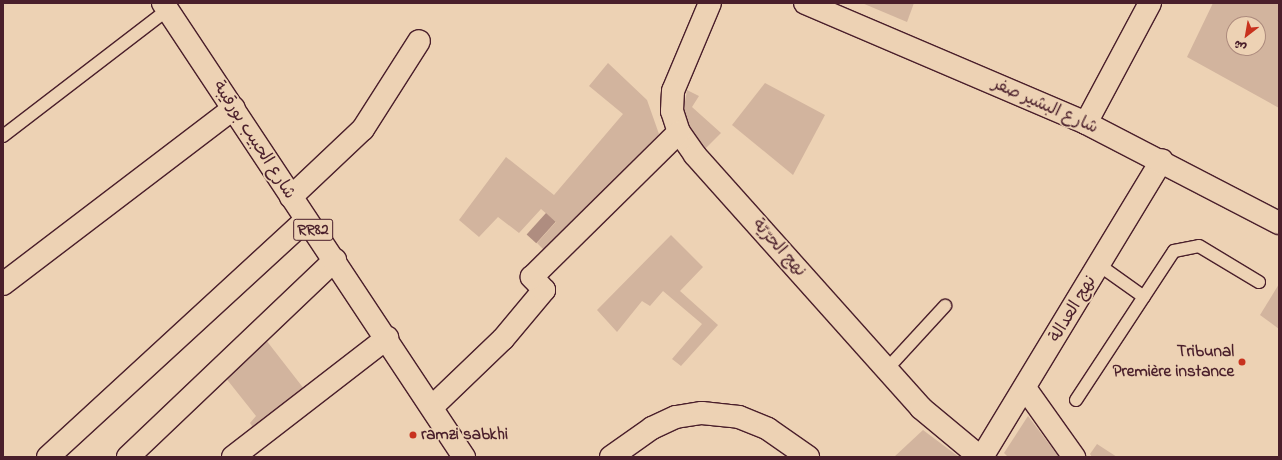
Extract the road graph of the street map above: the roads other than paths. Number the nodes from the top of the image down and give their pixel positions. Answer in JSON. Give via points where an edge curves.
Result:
{"nodes":[{"id":1,"x":710,"y":3,"type":"edge"},
{"id":2,"x":805,"y":3,"type":"edge"},
{"id":3,"x":1150,"y":3,"type":"edge"},
{"id":4,"x":167,"y":5,"type":"edge"},
{"id":5,"x":836,"y":9,"type":"edge"},
{"id":6,"x":419,"y":41,"type":"dead end"},
{"id":7,"x":234,"y":108,"type":"junction"},
{"id":8,"x":1086,"y":123,"type":"junction"},
{"id":9,"x":679,"y":132,"type":"junction"},
{"id":10,"x":3,"y":136,"type":"edge"},
{"id":11,"x":1162,"y":160,"type":"junction"},
{"id":12,"x":291,"y":197,"type":"junction"},
{"id":13,"x":306,"y":220,"type":"junction"},
{"id":14,"x":1279,"y":223,"type":"edge"},
{"id":15,"x":335,"y":260,"type":"junction"},
{"id":16,"x":1099,"y":264,"type":"junction"},
{"id":17,"x":1260,"y":282,"type":"dead end"},
{"id":18,"x":3,"y":284,"type":"edge"},
{"id":19,"x":1144,"y":297,"type":"junction"},
{"id":20,"x":945,"y":306,"type":"dead end"},
{"id":21,"x":387,"y":338,"type":"junction"},
{"id":22,"x":887,"y":369,"type":"junction"},
{"id":23,"x":1025,"y":388,"type":"junction"},
{"id":24,"x":1076,"y":400,"type":"dead end"},
{"id":25,"x":432,"y":407,"type":"junction"},
{"id":26,"x":48,"y":457,"type":"edge"},
{"id":27,"x":128,"y":457,"type":"edge"},
{"id":28,"x":233,"y":457,"type":"edge"},
{"id":29,"x":464,"y":457,"type":"edge"},
{"id":30,"x":611,"y":457,"type":"edge"},
{"id":31,"x":808,"y":457,"type":"edge"},
{"id":32,"x":981,"y":457,"type":"edge"},
{"id":33,"x":1074,"y":457,"type":"edge"}],
"edges":[{"from":1,"to":9,"type":"street","name":"نهج الحرّيّة","via":[[673,91],[672,111]]},
{"from":2,"to":5,"type":"street","name":"شارع البشير صفر"},
{"from":3,"to":8,"type":"street"},
{"from":4,"to":7,"type":"street","name":"شارع الحبيب بورقيبة","number":"RR82"},
{"from":4,"to":10,"type":"lane"},
{"from":5,"to":8,"type":"street","name":"شارع البشير صفر"},
{"from":6,"to":12,"type":"street","via":[[363,129]]},
{"from":7,"to":12,"type":"street","name":"شارع الحبيب بورقيبة","number":"RR82"},
{"from":7,"to":18,"type":"street"},
{"from":8,"to":11,"type":"street","name":"شارع البشير صفر"},
{"from":9,"to":22,"type":"street","name":"نهج الحرّيّة","via":[[695,155]]},
{"from":9,"to":25,"type":"street","via":[[532,277],[544,290],[503,339]]},
{"from":11,"to":14,"type":"street","name":"شارع البشير صفر"},
{"from":11,"to":16,"type":"street","name":"نهج العدالة"},
{"from":12,"to":13,"type":"street","name":"شارع الحبيب بورقيبة","number":"RR82"},
{"from":13,"to":15,"type":"street","name":"شارع الحبيب بورقيبة","number":"RR82"},
{"from":13,"to":26,"type":"street"},
{"from":15,"to":21,"type":"street","name":"شارع الحبيب بورقيبة","number":"RR82"},
{"from":15,"to":27,"type":"street"},
{"from":16,"to":19,"type":"lane"},
{"from":16,"to":23,"type":"street","name":"نهج العدالة"},
{"from":17,"to":19,"type":"lane","via":[[1199,246],[1174,251]]},
{"from":19,"to":24,"type":"lane"},
{"from":20,"to":22,"type":"lane"},
{"from":21,"to":25,"type":"street","name":"شارع الحبيب بورقيبة","number":"RR82"},
{"from":21,"to":28,"type":"street"},
{"from":22,"to":32,"type":"street","name":"نهج الحرّيّة","via":[[920,408]]},
{"from":23,"to":32,"type":"street","name":"نهج العدالة"},
{"from":23,"to":33,"type":"street"},
{"from":25,"to":29,"type":"street","name":"شارع الحبيب بورقيبة","number":"RR82"},
{"from":30,"to":31,"type":"street","via":[[652,428],[676,417],[702,413],[739,416],[768,429]]}]}
